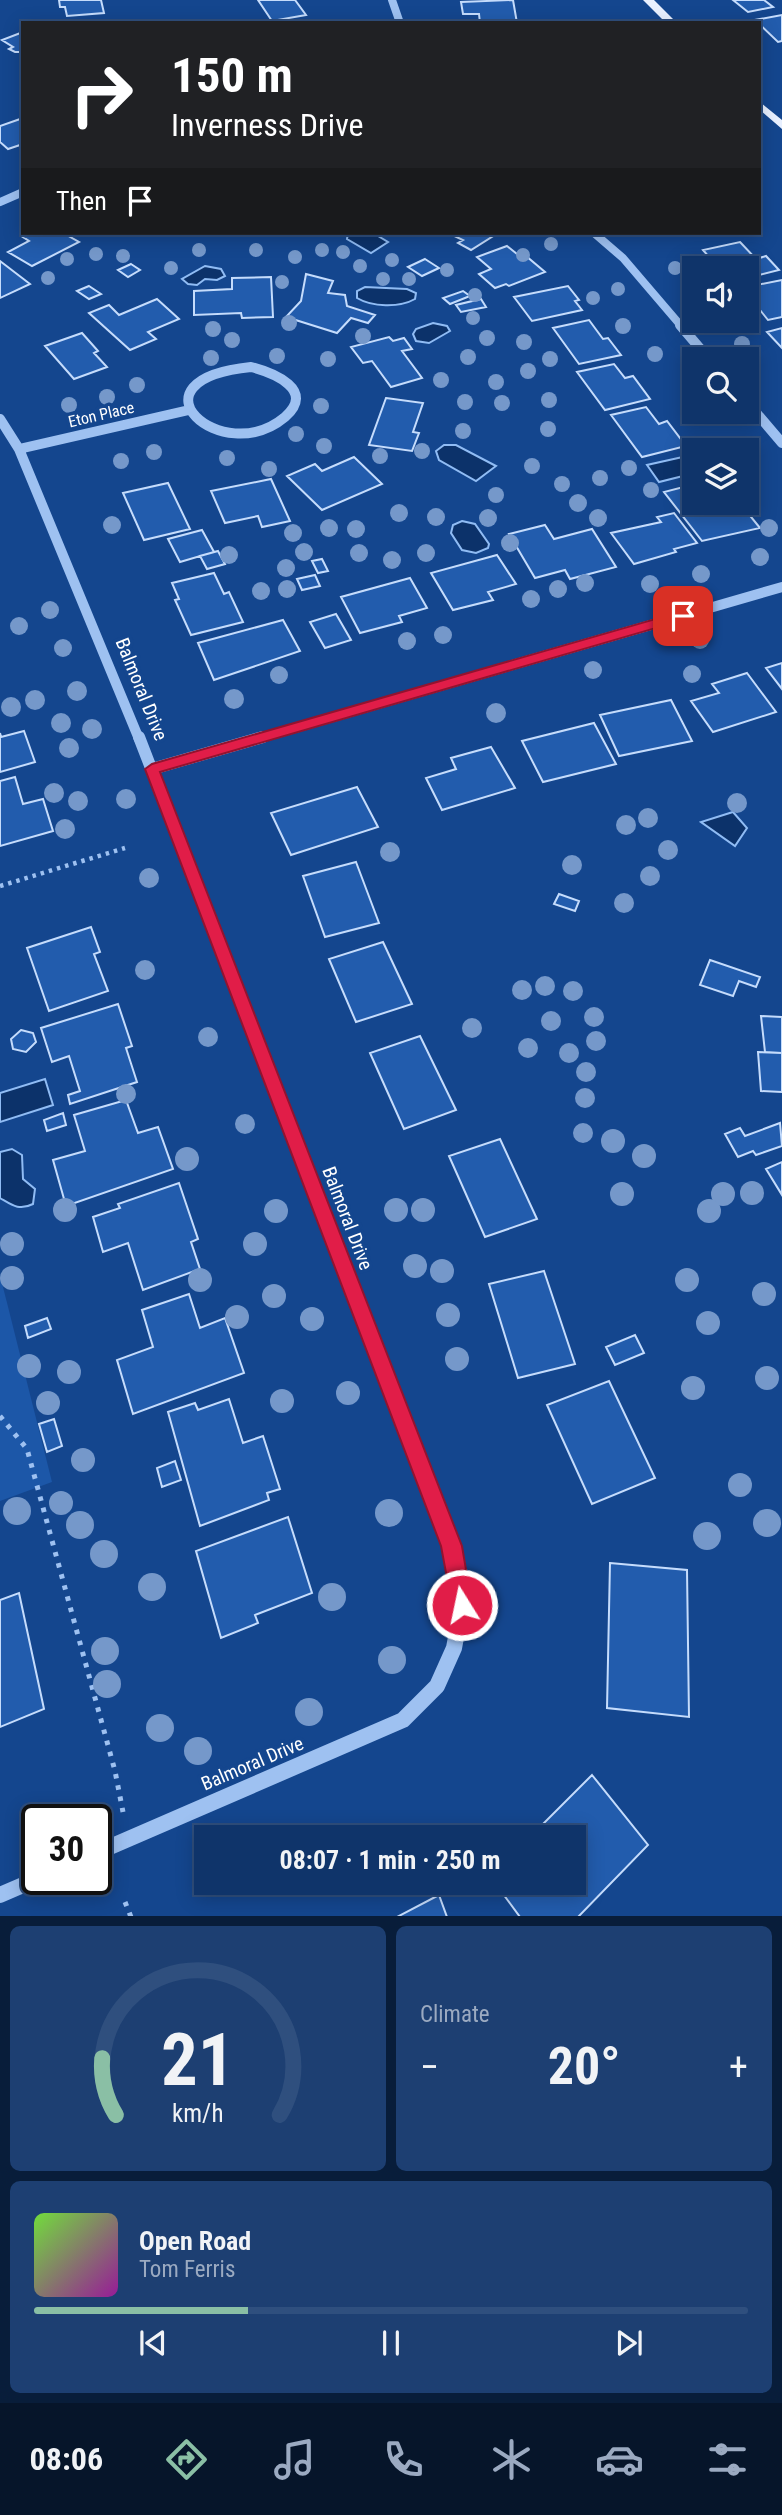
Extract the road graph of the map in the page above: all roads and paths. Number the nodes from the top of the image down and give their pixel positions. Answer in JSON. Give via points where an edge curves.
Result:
{"nodes":[{"id":1,"x":392,"y":0,"type":"edge"},
{"id":2,"x":648,"y":0,"type":"edge"},
{"id":3,"x":400,"y":21,"type":"edge"},
{"id":4,"x":670,"y":21,"type":"edge"},
{"id":5,"x":761,"y":106,"type":"edge"},
{"id":6,"x":782,"y":126,"type":"edge"},
{"id":7,"x":21,"y":193,"type":"edge"},
{"id":8,"x":0,"y":202,"type":"edge"},
{"id":9,"x":596,"y":235,"type":"edge"},
{"id":10,"x":699,"y":347,"type":"edge"},
{"id":11,"x":189,"y":410,"type":"junction"},
{"id":12,"x":759,"y":416,"type":"edge"},
{"id":13,"x":0,"y":419,"type":"edge"},
{"id":14,"x":782,"y":443,"type":"edge"},
{"id":15,"x":19,"y":449,"type":"junction"},
{"id":16,"x":782,"y":587,"type":"edge"},
{"id":17,"x":152,"y":769,"type":"junction"},
{"id":18,"x":125,"y":848,"type":"dead end"},
{"id":19,"x":0,"y":886,"type":"edge"},
{"id":20,"x":0,"y":1416,"type":"edge"},
{"id":21,"x":125,"y":1840,"type":"junction"},
{"id":22,"x":112,"y":1846,"type":"edge"},
{"id":23,"x":21,"y":1886,"type":"edge"},
{"id":24,"x":0,"y":1895,"type":"edge"},
{"id":25,"x":125,"y":1902,"type":"dead end"},
{"id":26,"x":131,"y":1916,"type":"edge"}],
"edges":[{"from":1,"to":3,"type":"street"},
{"from":2,"to":4,"type":"main road"},
{"from":5,"to":6,"type":"main road"},
{"from":7,"to":8,"type":"street"},
{"from":9,"to":10,"type":"street","via":[[623,258]]},
{"from":11,"to":11,"type":"street","via":[[211,428],[247,432],[279,422],[289,413],[295,393],[280,375],[234,368],[203,378],[192,387],[187,398]]},
{"from":11,"to":15,"type":"street","name":"Eton Place"},
{"from":12,"to":14,"type":"street"},
{"from":13,"to":15,"type":"street","name":"Balmoral Drive"},
{"from":15,"to":17,"type":"street","name":"Balmoral Drive"},
{"from":16,"to":17,"type":"street"},
{"from":17,"to":21,"type":"street","name":"Balmoral Drive","via":[[452,1546],[462,1605],[454,1648],[438,1686],[403,1720]]},
{"from":18,"to":19,"type":"path"},
{"from":20,"to":21,"type":"path","via":[[27,1449],[116,1771]]},
{"from":21,"to":22,"type":"street","name":"Balmoral Drive"},
{"from":23,"to":24,"type":"street"},
{"from":25,"to":26,"type":"path"}]}
